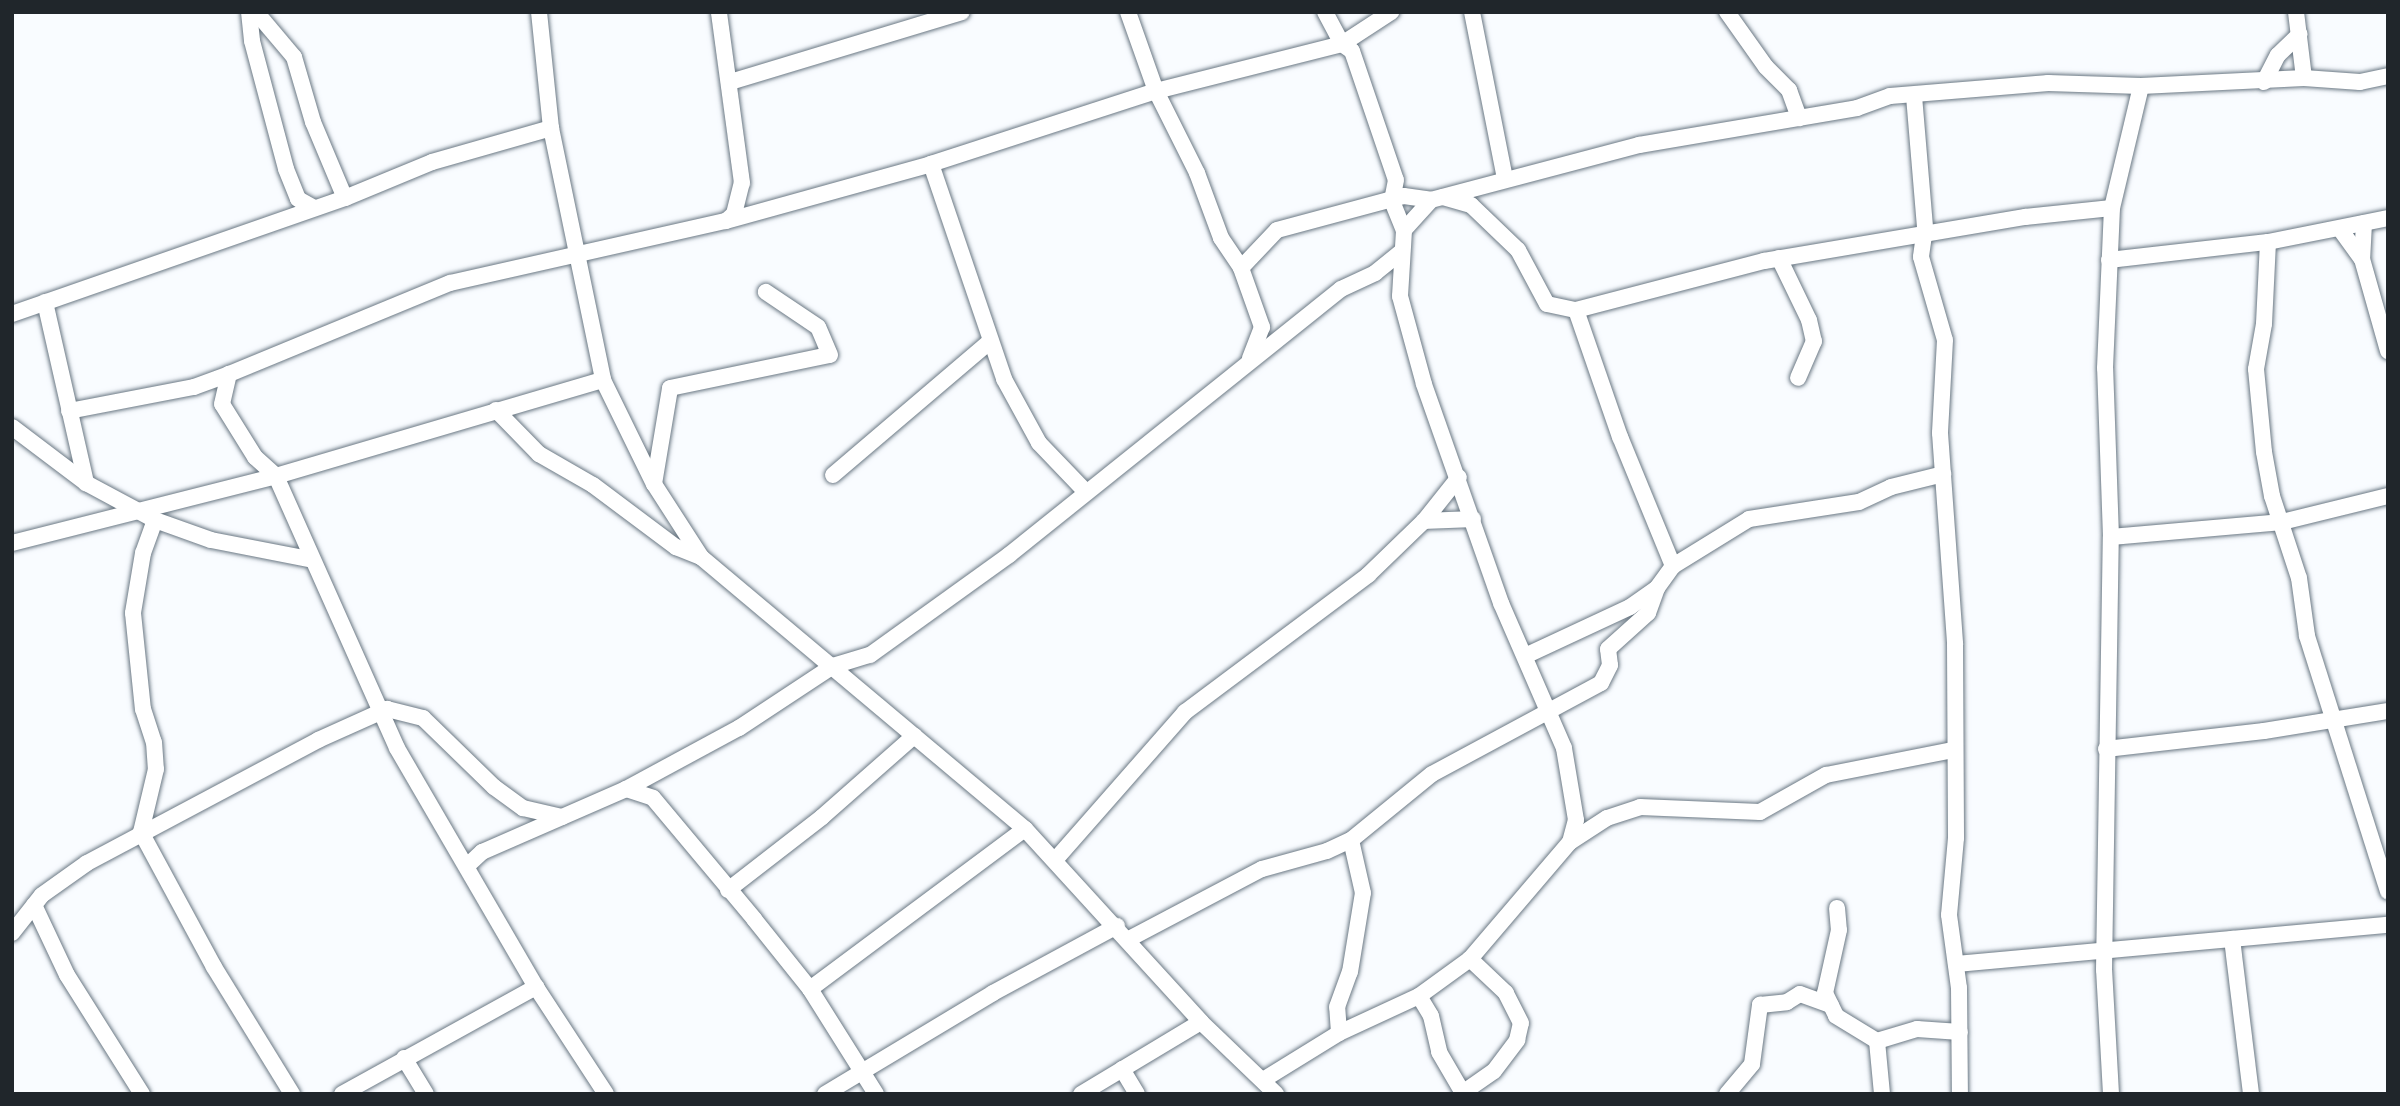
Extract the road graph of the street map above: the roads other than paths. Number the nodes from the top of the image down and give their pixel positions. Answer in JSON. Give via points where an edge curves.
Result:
{"nodes":[{"id":1,"x":249,"y":12,"type":"edge"},
{"id":2,"x":256,"y":12,"type":"edge"},
{"id":3,"x":539,"y":12,"type":"edge"},
{"id":4,"x":719,"y":12,"type":"edge"},
{"id":5,"x":962,"y":12,"type":"edge"},
{"id":6,"x":1128,"y":12,"type":"edge"},
{"id":7,"x":1325,"y":12,"type":"edge"},
{"id":8,"x":1391,"y":12,"type":"edge"},
{"id":9,"x":1472,"y":12,"type":"edge"},
{"id":10,"x":1727,"y":12,"type":"edge"},
{"id":11,"x":2296,"y":12,"type":"edge"},
{"id":12,"x":2300,"y":34,"type":"junction"},
{"id":13,"x":1342,"y":44,"type":"junction"},
{"id":14,"x":2388,"y":76,"type":"edge"},
{"id":15,"x":2304,"y":78,"type":"junction"},
{"id":16,"x":730,"y":82,"type":"junction"},
{"id":17,"x":2264,"y":82,"type":"junction"},
{"id":18,"x":2141,"y":86,"type":"junction"},
{"id":19,"x":1156,"y":91,"type":"junction"},
{"id":20,"x":1914,"y":96,"type":"junction"},
{"id":21,"x":1799,"y":118,"type":"junction"},
{"id":22,"x":551,"y":128,"type":"junction"},
{"id":23,"x":931,"y":164,"type":"junction"},
{"id":24,"x":1505,"y":177,"type":"junction"},
{"id":25,"x":345,"y":198,"type":"junction"},
{"id":26,"x":1437,"y":198,"type":"junction"},
{"id":27,"x":1392,"y":201,"type":"junction"},
{"id":28,"x":314,"y":208,"type":"junction"},
{"id":29,"x":2112,"y":208,"type":"junction"},
{"id":30,"x":2388,"y":218,"type":"edge"},
{"id":31,"x":726,"y":221,"type":"junction"},
{"id":32,"x":2364,"y":223,"type":"junction"},
{"id":33,"x":2340,"y":229,"type":"junction"},
{"id":34,"x":1404,"y":230,"type":"junction"},
{"id":35,"x":1925,"y":233,"type":"junction"},
{"id":36,"x":2268,"y":242,"type":"junction"},
{"id":37,"x":1402,"y":251,"type":"junction"},
{"id":38,"x":576,"y":252,"type":"junction"},
{"id":39,"x":1779,"y":258,"type":"junction"},
{"id":40,"x":2109,"y":260,"type":"junction"},
{"id":41,"x":2362,"y":260,"type":"junction"},
{"id":42,"x":1241,"y":268,"type":"junction"},
{"id":43,"x":766,"y":292,"type":"dead end"},
{"id":44,"x":45,"y":302,"type":"junction"},
{"id":45,"x":1576,"y":310,"type":"junction"},
{"id":46,"x":12,"y":314,"type":"edge"},
{"id":47,"x":1262,"y":327,"type":"junction"},
{"id":48,"x":1286,"y":331,"type":"junction"},
{"id":49,"x":989,"y":342,"type":"junction"},
{"id":50,"x":2388,"y":351,"type":"edge"},
{"id":51,"x":1249,"y":361,"type":"junction"},
{"id":52,"x":229,"y":374,"type":"junction"},
{"id":53,"x":1798,"y":378,"type":"dead end"},
{"id":54,"x":603,"y":380,"type":"junction"},
{"id":55,"x":496,"y":410,"type":"junction"},
{"id":56,"x":69,"y":411,"type":"junction"},
{"id":57,"x":12,"y":427,"type":"edge"},
{"id":58,"x":1943,"y":474,"type":"junction"},
{"id":59,"x":833,"y":475,"type":"dead end"},
{"id":60,"x":276,"y":476,"type":"junction"},
{"id":61,"x":1459,"y":477,"type":"junction"},
{"id":62,"x":86,"y":484,"type":"junction"},
{"id":63,"x":654,"y":484,"type":"junction"},
{"id":64,"x":1085,"y":491,"type":"junction"},
{"id":65,"x":2388,"y":496,"type":"edge"},
{"id":66,"x":141,"y":511,"type":"junction"},
{"id":67,"x":1473,"y":519,"type":"junction"},
{"id":68,"x":155,"y":520,"type":"junction"},
{"id":69,"x":1424,"y":520,"type":"junction"},
{"id":70,"x":2282,"y":522,"type":"junction"},
{"id":71,"x":2111,"y":537,"type":"junction"},
{"id":72,"x":12,"y":544,"type":"edge"},
{"id":73,"x":701,"y":557,"type":"junction"},
{"id":74,"x":309,"y":559,"type":"junction"},
{"id":75,"x":1673,"y":566,"type":"junction"},
{"id":76,"x":1657,"y":588,"type":"junction"},
{"id":77,"x":1525,"y":656,"type":"junction"},
{"id":78,"x":833,"y":666,"type":"junction"},
{"id":79,"x":1549,"y":709,"type":"junction"},
{"id":80,"x":2388,"y":711,"type":"edge"},
{"id":81,"x":383,"y":712,"type":"junction"},
{"id":82,"x":2335,"y":720,"type":"junction"},
{"id":83,"x":915,"y":736,"type":"junction"},
{"id":84,"x":2106,"y":749,"type":"junction"},
{"id":85,"x":1954,"y":750,"type":"junction"},
{"id":86,"x":626,"y":789,"type":"junction"},
{"id":87,"x":562,"y":817,"type":"junction"},
{"id":88,"x":1026,"y":829,"type":"junction"},
{"id":89,"x":141,"y":832,"type":"junction"},
{"id":90,"x":1351,"y":839,"type":"junction"},
{"id":91,"x":1570,"y":842,"type":"junction"},
{"id":92,"x":1056,"y":859,"type":"junction"},
{"id":93,"x":467,"y":866,"type":"junction"},
{"id":94,"x":728,"y":890,"type":"junction"},
{"id":95,"x":2388,"y":891,"type":"edge"},
{"id":96,"x":34,"y":905,"type":"junction"},
{"id":97,"x":1837,"y":908,"type":"dead end"},
{"id":98,"x":2388,"y":925,"type":"edge"},
{"id":99,"x":1117,"y":926,"type":"junction"},
{"id":100,"x":12,"y":933,"type":"edge"},
{"id":101,"x":1129,"y":939,"type":"junction"},
{"id":102,"x":2232,"y":939,"type":"junction"},
{"id":103,"x":2105,"y":949,"type":"junction"},
{"id":104,"x":1470,"y":960,"type":"junction"},
{"id":105,"x":1956,"y":964,"type":"junction"},
{"id":106,"x":536,"y":987,"type":"junction"},
{"id":107,"x":810,"y":989,"type":"junction"},
{"id":108,"x":1419,"y":996,"type":"junction"},
{"id":109,"x":1831,"y":1005,"type":"junction"},
{"id":110,"x":1201,"y":1022,"type":"junction"},
{"id":111,"x":1960,"y":1032,"type":"junction"},
{"id":112,"x":1339,"y":1033,"type":"junction"},
{"id":113,"x":1878,"y":1041,"type":"junction"},
{"id":114,"x":404,"y":1058,"type":"junction"},
{"id":115,"x":1122,"y":1069,"type":"junction"},
{"id":116,"x":862,"y":1075,"type":"junction"},
{"id":117,"x":1263,"y":1080,"type":"junction"},
{"id":118,"x":1462,"y":1093,"type":"edge"},
{"id":119,"x":142,"y":1094,"type":"edge"},
{"id":120,"x":292,"y":1094,"type":"edge"},
{"id":121,"x":342,"y":1094,"type":"edge"},
{"id":122,"x":426,"y":1094,"type":"edge"},
{"id":123,"x":606,"y":1094,"type":"edge"},
{"id":124,"x":825,"y":1094,"type":"edge"},
{"id":125,"x":876,"y":1094,"type":"edge"},
{"id":126,"x":1081,"y":1094,"type":"edge"},
{"id":127,"x":1137,"y":1094,"type":"edge"},
{"id":128,"x":1276,"y":1094,"type":"edge"},
{"id":129,"x":1727,"y":1094,"type":"edge"},
{"id":130,"x":1882,"y":1094,"type":"edge"},
{"id":131,"x":1960,"y":1094,"type":"edge"},
{"id":132,"x":2111,"y":1094,"type":"edge"},
{"id":133,"x":2251,"y":1094,"type":"edge"}],
"edges":[{"from":1,"to":28,"type":"street","via":[[252,41],[286,169],[298,199]]},
{"from":2,"to":25,"type":"street","via":[[294,57],[313,122]]},
{"from":3,"to":22,"type":"street"},
{"from":4,"to":16,"type":"street"},
{"from":5,"to":16,"type":"street"},
{"from":6,"to":19,"type":"street"},
{"from":7,"to":13,"type":"street"},
{"from":8,"to":13,"type":"street"},
{"from":9,"to":24,"type":"street"},
{"from":10,"to":21,"type":"street","via":[[1766,67],[1789,90]]},
{"from":11,"to":12,"type":"street"},
{"from":12,"to":15,"type":"street"},
{"from":12,"to":17,"type":"street","via":[[2278,55]]},
{"from":13,"to":19,"type":"street"},
{"from":13,"to":27,"type":"street","via":[[1352,51],[1389,155],[1396,180]]},
{"from":14,"to":15,"type":"street","via":[[2360,82]]},
{"from":15,"to":17,"type":"street"},
{"from":16,"to":31,"type":"street","via":[[742,183],[734,214]]},
{"from":17,"to":18,"type":"street"},
{"from":18,"to":20,"type":"street","via":[[2048,83]]},
{"from":18,"to":29,"type":"street"},
{"from":19,"to":23,"type":"street"},
{"from":19,"to":42,"type":"street","via":[[1197,173],[1221,238]]},
{"from":20,"to":21,"type":"street","via":[[1890,96],[1857,108]]},
{"from":20,"to":35,"type":"street"},
{"from":21,"to":24,"type":"street","via":[[1639,145]]},
{"from":22,"to":25,"type":"street","via":[[432,162]]},
{"from":22,"to":38,"type":"street"},
{"from":23,"to":31,"type":"street"},
{"from":23,"to":49,"type":"street"},
{"from":24,"to":26,"type":"street"},
{"from":25,"to":28,"type":"street"},
{"from":26,"to":27,"type":"street","via":[[1422,195]]},
{"from":26,"to":34,"type":"street"},
{"from":26,"to":45,"type":"street","via":[[1471,205],[1518,250],[1547,304]]},
{"from":27,"to":34,"type":"street"},
{"from":27,"to":42,"type":"street","via":[[1277,230]]},
{"from":28,"to":44,"type":"street"},
{"from":29,"to":35,"type":"street"},
{"from":29,"to":40,"type":"street"},
{"from":30,"to":32,"type":"street"},
{"from":31,"to":38,"type":"street"},
{"from":32,"to":33,"type":"street"},
{"from":32,"to":41,"type":"street"},
{"from":33,"to":36,"type":"street"},
{"from":33,"to":41,"type":"street"},
{"from":34,"to":37,"type":"street"},
{"from":35,"to":39,"type":"street"},
{"from":35,"to":58,"type":"street","via":[[1921,257],[1945,340],[1940,433]]},
{"from":36,"to":40,"type":"street"},
{"from":36,"to":70,"type":"street","via":[[2264,324],[2256,369],[2264,452]]},
{"from":37,"to":48,"type":"street"},
{"from":37,"to":61,"type":"street","via":[[1400,296],[1424,384]]},
{"from":38,"to":52,"type":"street","via":[[450,283]]},
{"from":38,"to":54,"type":"street"},
{"from":39,"to":45,"type":"street","via":[[1702,273]]},
{"from":39,"to":53,"type":"street","via":[[1810,320],[1814,341]]},
{"from":40,"to":71,"type":"street","via":[[2105,368]]},
{"from":41,"to":50,"type":"street"},
{"from":42,"to":47,"type":"street"},
{"from":43,"to":63,"type":"street","via":[[818,327],[830,355],[670,388]]},
{"from":44,"to":46,"type":"street"},
{"from":44,"to":56,"type":"street"},
{"from":45,"to":75,"type":"street","via":[[1620,437]]},
{"from":47,"to":48,"type":"street"},
{"from":47,"to":51,"type":"street"},
{"from":48,"to":51,"type":"street"},
{"from":49,"to":59,"type":"street"},
{"from":49,"to":64,"type":"street","via":[[1039,443]]},
{"from":51,"to":64,"type":"street"},
{"from":52,"to":56,"type":"street","via":[[194,387]]},
{"from":52,"to":60,"type":"street","via":[[222,404],[256,457]]},
{"from":54,"to":55,"type":"street"},
{"from":54,"to":63,"type":"street"},
{"from":55,"to":60,"type":"street"},
{"from":55,"to":73,"type":"street","via":[[539,454],[593,485],[676,547]]},
{"from":56,"to":62,"type":"street"},
{"from":57,"to":62,"type":"street"},
{"from":58,"to":75,"type":"street","via":[[1891,487],[1859,502],[1749,519]]},
{"from":58,"to":85,"type":"street","via":[[1951,557]]},
{"from":60,"to":66,"type":"street"},
{"from":60,"to":74,"type":"street"},
{"from":61,"to":67,"type":"street"},
{"from":61,"to":69,"type":"street"},
{"from":62,"to":66,"type":"street"},
{"from":63,"to":73,"type":"street"},
{"from":64,"to":78,"type":"street","via":[[1009,555],[870,655]]},
{"from":65,"to":70,"type":"street"},
{"from":66,"to":68,"type":"street"},
{"from":66,"to":72,"type":"street"},
{"from":67,"to":69,"type":"street"},
{"from":67,"to":77,"type":"street","via":[[1500,603]]},
{"from":68,"to":74,"type":"street","via":[[211,540]]},
{"from":68,"to":89,"type":"street","via":[[143,553],[133,613],[143,709],[155,742],[156,769]]},
{"from":69,"to":92,"type":"street","via":[[1368,575],[1185,712]]},
{"from":70,"to":71,"type":"street"},
{"from":70,"to":82,"type":"street","via":[[2299,578],[2307,636]]},
{"from":71,"to":84,"type":"street"},
{"from":73,"to":78,"type":"street"},
{"from":74,"to":81,"type":"street"},
{"from":75,"to":76,"type":"street"},
{"from":76,"to":77,"type":"street","via":[[1599,625]]},
{"from":76,"to":79,"type":"street","via":[[1648,613],[1608,649],[1610,665],[1601,683]]},
{"from":77,"to":79,"type":"street"},
{"from":78,"to":83,"type":"street"},
{"from":78,"to":86,"type":"street","via":[[739,728]]},
{"from":79,"to":90,"type":"street","via":[[1432,774]]},
{"from":79,"to":91,"type":"street","via":[[1574,792],[1576,820]]},
{"from":80,"to":82,"type":"street"},
{"from":81,"to":87,"type":"street","via":[[402,710],[423,718],[506,796],[523,808]]},
{"from":81,"to":89,"type":"street"},
{"from":81,"to":93,"type":"street","via":[[397,748]]},
{"from":82,"to":84,"type":"street"},
{"from":82,"to":95,"type":"street"},
{"from":83,"to":88,"type":"street"},
{"from":83,"to":94,"type":"street"},
{"from":84,"to":103,"type":"street"},
{"from":85,"to":91,"type":"street","via":[[1826,775],[1760,812],[1640,807],[1606,818]]},
{"from":85,"to":105,"type":"street","via":[[1956,858],[1949,915]]},
{"from":86,"to":87,"type":"street"},
{"from":86,"to":94,"type":"street","via":[[653,797]]},
{"from":87,"to":93,"type":"street","via":[[482,852]]},
{"from":88,"to":92,"type":"street"},
{"from":88,"to":107,"type":"street"},
{"from":89,"to":96,"type":"street","via":[[87,863]]},
{"from":89,"to":120,"type":"street","via":[[214,967]]},
{"from":90,"to":101,"type":"street","via":[[1319,854],[1262,869]]},
{"from":90,"to":112,"type":"street","via":[[1363,893],[1350,972],[1337,1007]]},
{"from":91,"to":104,"type":"street"},
{"from":92,"to":99,"type":"street"},
{"from":93,"to":106,"type":"street"},
{"from":94,"to":107,"type":"street"},
{"from":96,"to":100,"type":"street"},
{"from":96,"to":119,"type":"street","via":[[66,975]]},
{"from":97,"to":109,"type":"street","via":[[1839,930],[1825,993]]},
{"from":98,"to":102,"type":"street"},
{"from":99,"to":101,"type":"street"},
{"from":99,"to":116,"type":"street","via":[[993,993]]},
{"from":101,"to":110,"type":"street"},
{"from":102,"to":103,"type":"street"},
{"from":102,"to":133,"type":"street"},
{"from":103,"to":105,"type":"street"},
{"from":103,"to":132,"type":"street"},
{"from":104,"to":108,"type":"street"},
{"from":104,"to":118,"type":"street","via":[[1506,993],[1521,1023],[1517,1040],[1494,1072]]},
{"from":105,"to":111,"type":"street"},
{"from":106,"to":114,"type":"street"},
{"from":106,"to":123,"type":"street"},
{"from":107,"to":116,"type":"street"},
{"from":108,"to":112,"type":"street"},
{"from":108,"to":118,"type":"street","via":[[1431,1016],[1439,1052]]},
{"from":109,"to":113,"type":"street","via":[[1836,1016]]},
{"from":109,"to":129,"type":"street","via":[[1800,994],[1787,1002],[1760,1005],[1752,1064]]},
{"from":110,"to":115,"type":"street"},
{"from":110,"to":117,"type":"street"},
{"from":111,"to":113,"type":"street","via":[[1917,1029]]},
{"from":111,"to":131,"type":"street"},
{"from":112,"to":117,"type":"street"},
{"from":113,"to":130,"type":"street"},
{"from":114,"to":121,"type":"street"},
{"from":114,"to":122,"type":"street"},
{"from":115,"to":126,"type":"street"},
{"from":115,"to":127,"type":"street"},
{"from":116,"to":124,"type":"street"},
{"from":116,"to":125,"type":"street"},
{"from":117,"to":128,"type":"street"}]}
